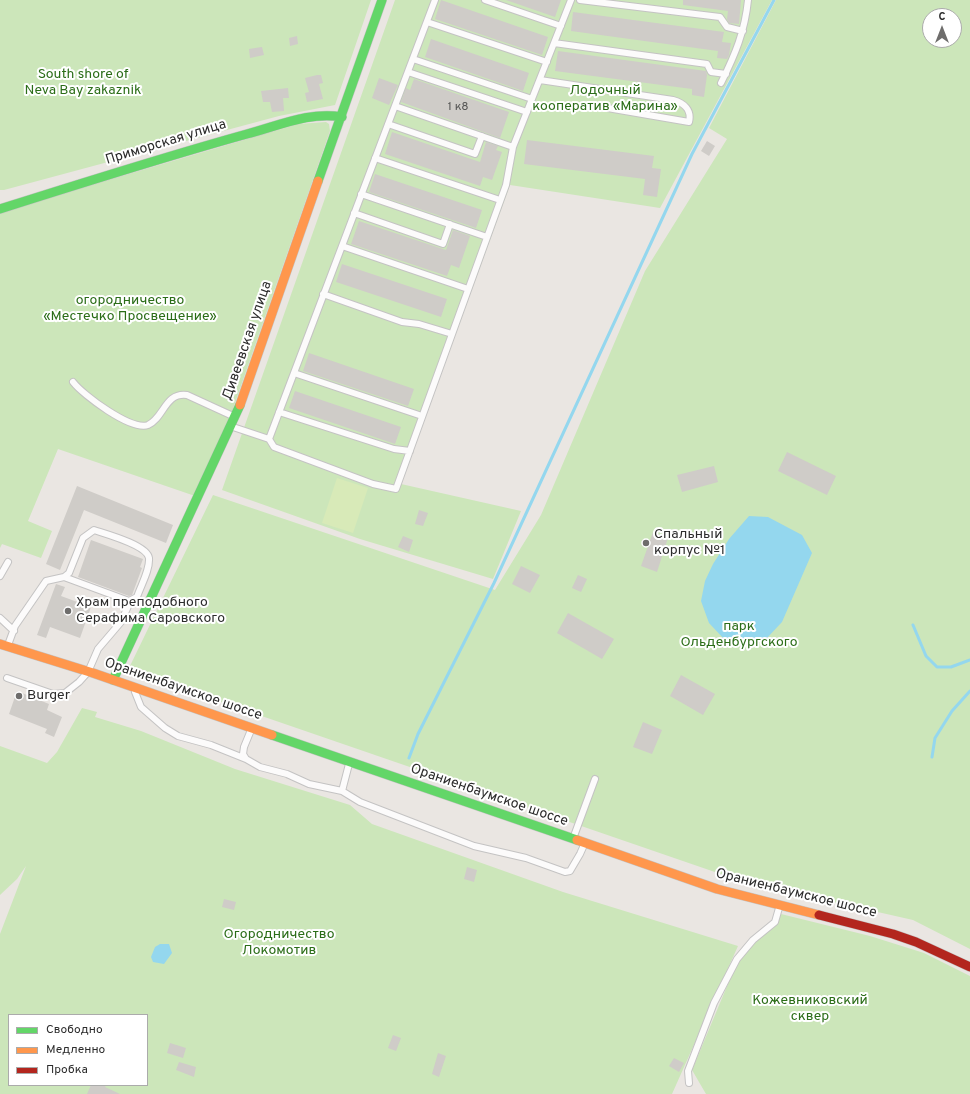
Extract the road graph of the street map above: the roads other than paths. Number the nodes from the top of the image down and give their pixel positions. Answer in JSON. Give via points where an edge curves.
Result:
{"nodes":[{"id":1,"x":382,"y":0,"type":"edge"},
{"id":2,"x":435,"y":0,"type":"edge"},
{"id":3,"x":485,"y":0,"type":"edge"},
{"id":4,"x":571,"y":0,"type":"edge"},
{"id":5,"x":580,"y":0,"type":"edge"},
{"id":6,"x":748,"y":0,"type":"edge"},
{"id":7,"x":427,"y":22,"type":"junction"},
{"id":8,"x":561,"y":26,"type":"junction"},
{"id":9,"x":743,"y":31,"type":"junction"},
{"id":10,"x":554,"y":43,"type":"junction"},
{"id":11,"x":413,"y":59,"type":"junction"},
{"id":12,"x":547,"y":62,"type":"junction"},
{"id":13,"x":408,"y":72,"type":"junction"},
{"id":14,"x":726,"y":74,"type":"junction"},
{"id":15,"x":540,"y":80,"type":"junction"},
{"id":16,"x":721,"y":83,"type":"dead end"},
{"id":17,"x":532,"y":99,"type":"junction"},
{"id":18,"x":590,"y":105,"type":"dead end"},
{"id":19,"x":395,"y":106,"type":"junction"},
{"id":20,"x":527,"y":112,"type":"junction"},
{"id":21,"x":342,"y":117,"type":"junction"},
{"id":22,"x":388,"y":124,"type":"junction"},
{"id":23,"x":482,"y":136,"type":"junction"},
{"id":24,"x":513,"y":147,"type":"junction"},
{"id":25,"x":375,"y":158,"type":"junction"},
{"id":26,"x":361,"y":194,"type":"junction"},
{"id":27,"x":500,"y":200,"type":"junction"},
{"id":28,"x":0,"y":209,"type":"edge"},
{"id":29,"x":354,"y":214,"type":"junction"},
{"id":30,"x":450,"y":224,"type":"junction"},
{"id":31,"x":487,"y":237,"type":"junction"},
{"id":32,"x":342,"y":246,"type":"junction"},
{"id":33,"x":468,"y":288,"type":"junction"},
{"id":34,"x":323,"y":294,"type":"junction"},
{"id":35,"x":452,"y":334,"type":"junction"},
{"id":36,"x":294,"y":373,"type":"junction"},
{"id":37,"x":73,"y":382,"type":"dead end"},
{"id":38,"x":279,"y":412,"type":"junction"},
{"id":39,"x":422,"y":416,"type":"junction"},
{"id":40,"x":236,"y":417,"type":"junction"},
{"id":41,"x":232,"y":427,"type":"junction"},
{"id":42,"x":269,"y":439,"type":"junction"},
{"id":43,"x":410,"y":451,"type":"junction"},
{"id":44,"x":8,"y":562,"type":"dead end"},
{"id":45,"x":0,"y":576,"type":"edge"},
{"id":46,"x":64,"y":577,"type":"junction"},
{"id":47,"x":129,"y":601,"type":"junction"},
{"id":48,"x":0,"y":618,"type":"edge"},
{"id":49,"x":14,"y":631,"type":"junction"},
{"id":50,"x":4,"y":645,"type":"edge"},
{"id":51,"x":88,"y":672,"type":"junction"},
{"id":52,"x":7,"y":678,"type":"dead end"},
{"id":53,"x":113,"y":680,"type":"junction"},
{"id":54,"x":133,"y":687,"type":"junction"},
{"id":55,"x":251,"y":728,"type":"junction"},
{"id":56,"x":246,"y":759,"type":"junction"},
{"id":57,"x":349,"y":762,"type":"junction"},
{"id":58,"x":595,"y":779,"type":"dead end"},
{"id":59,"x":342,"y":791,"type":"junction"},
{"id":60,"x":572,"y":840,"type":"junction"},
{"id":61,"x":584,"y":844,"type":"junction"},
{"id":62,"x":780,"y":906,"type":"junction"},
{"id":63,"x":970,"y":967,"type":"edge"},
{"id":64,"x":689,"y":1083,"type":"dead end"}],
"edges":[{"from":1,"to":21,"type":"street","name":"Дивеевская улица"},
{"from":2,"to":7,"type":"lane"},
{"from":3,"to":8,"type":"lane"},
{"from":4,"to":8,"type":"lane"},
{"from":5,"to":9,"type":"lane","via":[[720,17],[727,27]]},
{"from":6,"to":9,"type":"lane"},
{"from":7,"to":11,"type":"lane"},
{"from":7,"to":12,"type":"lane"},
{"from":8,"to":10,"type":"lane"},
{"from":9,"to":14,"type":"lane"},
{"from":10,"to":12,"type":"lane"},
{"from":10,"to":14,"type":"lane","via":[[707,64],[712,72]]},
{"from":11,"to":13,"type":"lane"},
{"from":11,"to":17,"type":"lane"},
{"from":12,"to":15,"type":"lane"},
{"from":13,"to":19,"type":"lane"},
{"from":13,"to":20,"type":"lane"},
{"from":14,"to":16,"type":"lane"},
{"from":15,"to":17,"type":"lane"},
{"from":15,"to":18,"type":"lane","via":[[673,100],[685,106],[690,119],[689,122]]},
{"from":17,"to":20,"type":"lane"},
{"from":19,"to":22,"type":"lane"},
{"from":19,"to":23,"type":"lane"},
{"from":20,"to":24,"type":"lane"},
{"from":21,"to":28,"type":"street","name":"Приморская улица","via":[[329,115],[298,121],[195,148]]},
{"from":21,"to":40,"type":"street","name":"Дивеевская улица"},
{"from":22,"to":23,"type":"lane","via":[[475,154]]},
{"from":22,"to":25,"type":"lane"},
{"from":23,"to":24,"type":"lane"},
{"from":24,"to":27,"type":"lane","via":[[506,185]]},
{"from":25,"to":26,"type":"lane"},
{"from":25,"to":27,"type":"lane"},
{"from":26,"to":29,"type":"lane"},
{"from":26,"to":30,"type":"lane"},
{"from":27,"to":31,"type":"lane"},
{"from":29,"to":30,"type":"lane","via":[[443,244]]},
{"from":29,"to":32,"type":"lane"},
{"from":30,"to":31,"type":"lane"},
{"from":31,"to":33,"type":"lane"},
{"from":32,"to":33,"type":"lane"},
{"from":32,"to":34,"type":"lane"},
{"from":33,"to":35,"type":"lane"},
{"from":34,"to":35,"type":"lane","via":[[402,322],[419,324]]},
{"from":34,"to":36,"type":"lane"},
{"from":35,"to":39,"type":"lane"},
{"from":36,"to":38,"type":"lane"},
{"from":36,"to":39,"type":"lane"},
{"from":37,"to":40,"type":"lane","via":[[87,396],[113,414],[140,426],[148,425],[170,400],[181,394]]},
{"from":38,"to":42,"type":"lane"},
{"from":38,"to":43,"type":"lane","via":[[394,449]]},
{"from":39,"to":43,"type":"lane"},
{"from":40,"to":41,"type":"street","name":"Дивеевская улица"},
{"from":41,"to":42,"type":"lane"},
{"from":41,"to":53,"type":"street","name":"Дивеевская улица"},
{"from":42,"to":43,"type":"lane","via":[[274,447],[373,484],[396,488]]},
{"from":44,"to":45,"type":"lane"},
{"from":46,"to":47,"type":"lane"},
{"from":46,"to":47,"type":"lane","via":[[69,573],[83,538],[94,530],[144,548],[149,556],[148,566],[136,597]]},
{"from":46,"to":49,"type":"lane","via":[[46,581]]},
{"from":47,"to":51,"type":"lane","via":[[121,622],[98,649]]},
{"from":48,"to":49,"type":"lane"},
{"from":49,"to":50,"type":"lane"},
{"from":50,"to":51,"type":"street","name":"Ораниенбаумское шоссе"},
{"from":51,"to":52,"type":"lane","via":[[66,692],[53,694]]},
{"from":51,"to":53,"type":"street","name":"Ораниенбаумское шоссе"},
{"from":53,"to":54,"type":"street","name":"Ораниенбаумское шоссе"},
{"from":54,"to":55,"type":"street","name":"Ораниенбаумское шоссе"},
{"from":54,"to":56,"type":"lane","via":[[141,707],[165,728],[178,736],[211,745]]},
{"from":55,"to":56,"type":"lane","via":[[244,747],[243,754]]},
{"from":55,"to":57,"type":"street","name":"Ораниенбаумское шоссе"},
{"from":56,"to":59,"type":"lane","via":[[260,767],[287,774],[309,784]]},
{"from":57,"to":59,"type":"lane"},
{"from":57,"to":60,"type":"street","name":"Ораниенбаумское шоссе"},
{"from":58,"to":60,"type":"lane"},
{"from":59,"to":61,"type":"lane","via":[[360,802],[474,846],[526,858],[560,871],[570,871]]},
{"from":60,"to":61,"type":"street","name":"Ораниенбаумское шоссе"},
{"from":61,"to":62,"type":"street","name":"Ораниенбаумское шоссе","via":[[717,889]]},
{"from":62,"to":63,"type":"street","name":"Ораниенбаумское шоссе","via":[[893,934],[922,944]]},
{"from":62,"to":64,"type":"lane","via":[[774,922],[744,949],[714,1003],[688,1072]]}]}
